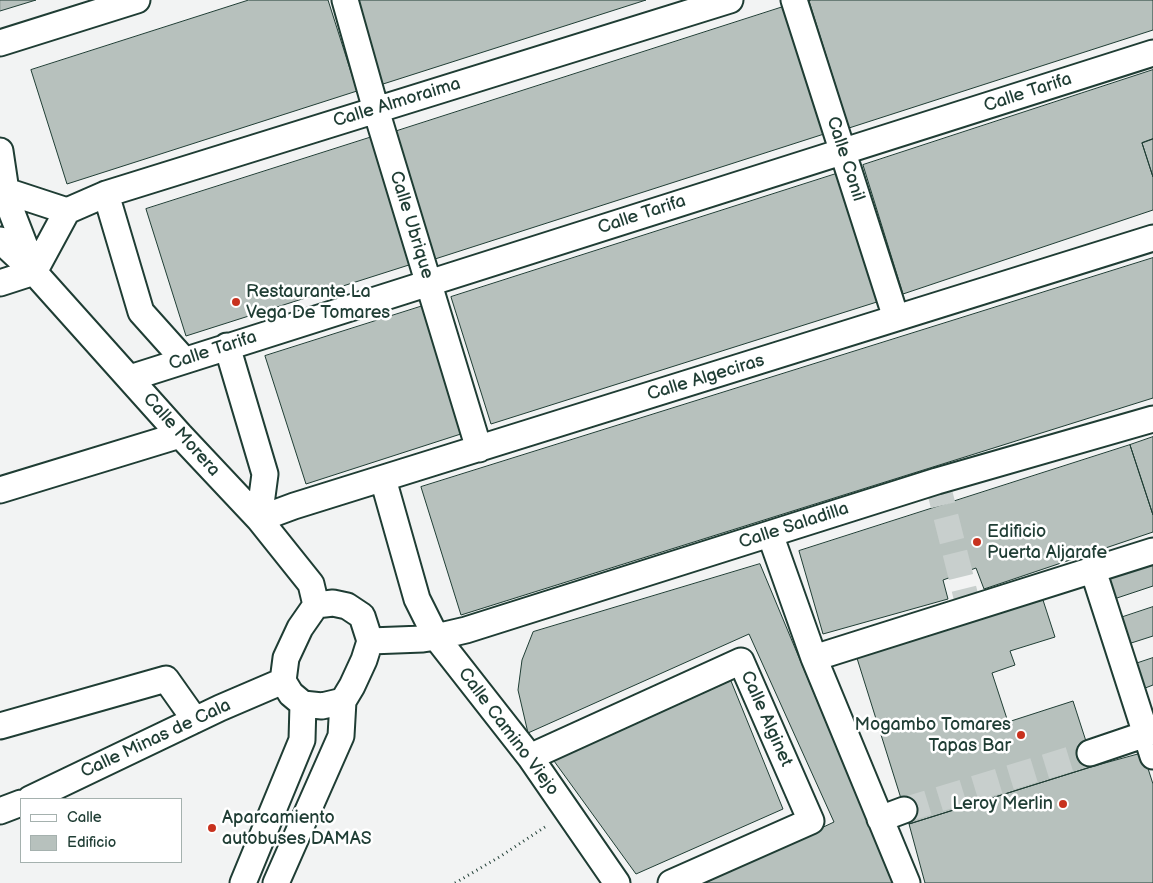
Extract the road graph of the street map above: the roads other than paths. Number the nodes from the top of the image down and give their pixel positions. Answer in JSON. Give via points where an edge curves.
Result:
{"nodes":[{"id":1,"x":137,"y":0,"type":"edge"},
{"id":2,"x":345,"y":0,"type":"edge"},
{"id":3,"x":730,"y":0,"type":"edge"},
{"id":4,"x":794,"y":0,"type":"edge"},
{"id":5,"x":1,"y":47,"type":"edge"},
{"id":6,"x":1153,"y":53,"type":"edge"},
{"id":7,"x":376,"y":110,"type":"junction"},
{"id":8,"x":0,"y":151,"type":"edge"},
{"id":9,"x":843,"y":152,"type":"junction"},
{"id":10,"x":6,"y":191,"type":"junction"},
{"id":11,"x":106,"y":194,"type":"junction"},
{"id":12,"x":67,"y":211,"type":"junction"},
{"id":13,"x":1153,"y":238,"type":"edge"},
{"id":14,"x":0,"y":240,"type":"edge"},
{"id":15,"x":34,"y":272,"type":"junction"},
{"id":16,"x":429,"y":282,"type":"junction"},
{"id":17,"x":0,"y":283,"type":"edge"},
{"id":18,"x":896,"y":318,"type":"junction"},
{"id":19,"x":228,"y":346,"type":"junction"},
{"id":20,"x":184,"y":360,"type":"junction"},
{"id":21,"x":130,"y":378,"type":"junction"},
{"id":22,"x":1153,"y":419,"type":"edge"},
{"id":23,"x":180,"y":435,"type":"junction"},
{"id":24,"x":479,"y":449,"type":"junction"},
{"id":25,"x":383,"y":479,"type":"junction"},
{"id":26,"x":0,"y":490,"type":"edge"},
{"id":27,"x":258,"y":519,"type":"junction"},
{"id":28,"x":770,"y":534,"type":"junction"},
{"id":29,"x":1153,"y":551,"type":"edge"},
{"id":30,"x":1093,"y":570,"type":"junction"},
{"id":31,"x":316,"y":605,"type":"junction"},
{"id":32,"x":436,"y":637,"type":"junction"},
{"id":33,"x":370,"y":640,"type":"junction"},
{"id":34,"x":814,"y":658,"type":"junction"},
{"id":35,"x":283,"y":681,"type":"junction"},
{"id":36,"x":343,"y":701,"type":"junction"},
{"id":37,"x":303,"y":704,"type":"junction"},
{"id":38,"x":194,"y":720,"type":"junction"},
{"id":39,"x":0,"y":726,"type":"edge"},
{"id":40,"x":1150,"y":745,"type":"edge"},
{"id":41,"x":1090,"y":753,"type":"tunnel mouth"},
{"id":42,"x":530,"y":757,"type":"junction"},
{"id":43,"x":32,"y":798,"type":"edge"},
{"id":44,"x":20,"y":803,"type":"edge"},
{"id":45,"x":904,"y":810,"type":"tunnel mouth"},
{"id":46,"x":0,"y":811,"type":"edge"},
{"id":47,"x":880,"y":819,"type":"junction"},
{"id":48,"x":243,"y":883,"type":"edge"},
{"id":49,"x":276,"y":883,"type":"edge"},
{"id":50,"x":617,"y":883,"type":"edge"},
{"id":51,"x":671,"y":883,"type":"edge"},
{"id":52,"x":907,"y":883,"type":"edge"}],
"edges":[{"from":1,"to":5,"type":"street"},
{"from":2,"to":7,"type":"street","name":"Calle Ubrique"},
{"from":3,"to":7,"type":"street","name":"Calle Almoraima"},
{"from":4,"to":9,"type":"street","name":"Calle Conil"},
{"from":6,"to":9,"type":"street","name":"Calle Tarifa"},
{"from":7,"to":11,"type":"street","name":"Calle Almoraima"},
{"from":7,"to":16,"type":"street","name":"Calle Ubrique"},
{"from":8,"to":10,"type":"street","name":"Calle Morera"},
{"from":9,"to":16,"type":"street","name":"Calle Tarifa"},
{"from":9,"to":18,"type":"street","name":"Calle Conil"},
{"from":10,"to":12,"type":"street"},
{"from":10,"to":15,"type":"street","name":"Calle Morera"},
{"from":11,"to":12,"type":"street","name":"Calle Almoraima"},
{"from":11,"to":20,"type":"street","via":[[141,312]]},
{"from":12,"to":15,"type":"street"},
{"from":13,"to":18,"type":"street","name":"Calle Algeciras"},
{"from":14,"to":15,"type":"street","name":"Calle Morera"},
{"from":15,"to":17,"type":"street"},
{"from":15,"to":21,"type":"street","name":"Calle Morera"},
{"from":16,"to":19,"type":"street","name":"Calle Tarifa"},
{"from":16,"to":24,"type":"street","name":"Calle Ubrique"},
{"from":18,"to":24,"type":"street","name":"Calle Algeciras"},
{"from":19,"to":20,"type":"street","name":"Calle Tarifa"},
{"from":19,"to":27,"type":"street","via":[[265,474]]},
{"from":20,"to":21,"type":"street","name":"Calle Tarifa"},
{"from":21,"to":23,"type":"street","name":"Calle Morera"},
{"from":22,"to":28,"type":"street","name":"Calle Saladilla","via":[[937,481]]},
{"from":23,"to":26,"type":"street"},
{"from":23,"to":27,"type":"street","name":"Calle Morera"},
{"from":24,"to":25,"type":"street","name":"Calle Algeciras"},
{"from":25,"to":27,"type":"street","name":"Calle Algeciras"},
{"from":25,"to":32,"type":"street","name":"Calle Camino Viejo","via":[[417,599]]},
{"from":27,"to":31,"type":"street","name":"Calle Morera","via":[[311,584]]},
{"from":28,"to":32,"type":"street","name":"Calle Saladilla"},
{"from":28,"to":34,"type":"street"},
{"from":29,"to":30,"type":"street"},
{"from":30,"to":34,"type":"street"},
{"from":30,"to":40,"type":"street"},
{"from":31,"to":33,"type":"street","via":[[333,603],[347,606],[362,616]]},
{"from":31,"to":35,"type":"street","via":[[300,628],[286,658]]},
{"from":32,"to":33,"type":"street"},
{"from":32,"to":42,"type":"street","name":"Calle Camino Viejo"},
{"from":33,"to":36,"type":"street","via":[[364,660]]},
{"from":34,"to":47,"type":"street"},
{"from":35,"to":37,"type":"street"},
{"from":35,"to":38,"type":"street","name":"Calle Minas de Cala"},
{"from":36,"to":37,"type":"street","via":[[322,706]]},
{"from":36,"to":49,"type":"street","via":[[340,736]]},
{"from":37,"to":48,"type":"street","via":[[302,740]]},
{"from":38,"to":39,"type":"street","via":[[166,679]]},
{"from":38,"to":43,"type":"street","name":"Calle Minas de Cala"},
{"from":40,"to":41,"type":"street"},
{"from":42,"to":50,"type":"street","name":"Calle Camino Viejo"},
{"from":42,"to":51,"type":"street","name":"Calle Alginet","via":[[741,661],[811,821]]},
{"from":44,"to":46,"type":"street"},
{"from":45,"to":47,"type":"street"},
{"from":47,"to":52,"type":"street"}]}
